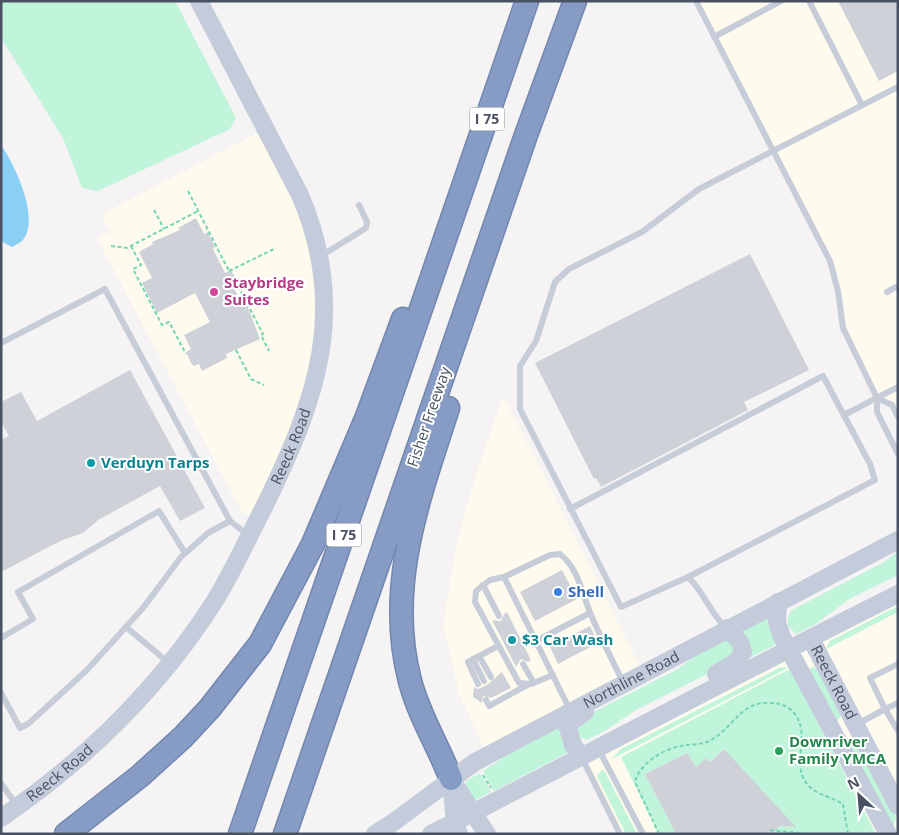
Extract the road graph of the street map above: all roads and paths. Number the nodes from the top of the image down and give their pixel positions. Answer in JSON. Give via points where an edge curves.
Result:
{"nodes":[{"id":1,"x":199,"y":1,"type":"edge"},
{"id":2,"x":527,"y":1,"type":"edge"},
{"id":3,"x":575,"y":1,"type":"edge"},
{"id":4,"x":696,"y":1,"type":"edge"},
{"id":5,"x":781,"y":1,"type":"edge"},
{"id":6,"x":809,"y":1,"type":"edge"},
{"id":7,"x":714,"y":37,"type":"junction"},
{"id":8,"x":898,"y":87,"type":"edge"},
{"id":9,"x":862,"y":105,"type":"junction"},
{"id":10,"x":773,"y":152,"type":"junction"},
{"id":11,"x":188,"y":191,"type":"dead end"},
{"id":12,"x":358,"y":205,"type":"dead end"},
{"id":13,"x":154,"y":210,"type":"dead end"},
{"id":14,"x":198,"y":211,"type":"junction"},
{"id":15,"x":164,"y":229,"type":"junction"},
{"id":16,"x":446,"y":236,"type":"junction"},
{"id":17,"x":111,"y":246,"type":"dead end"},
{"id":18,"x":131,"y":246,"type":"junction"},
{"id":19,"x":276,"y":248,"type":"dead end"},
{"id":20,"x":485,"y":254,"type":"junction"},
{"id":21,"x":320,"y":256,"type":"junction"},
{"id":22,"x":238,"y":286,"type":"dead end"},
{"id":23,"x":898,"y":286,"type":"edge"},
{"id":24,"x":886,"y":292,"type":"dead end"},
{"id":25,"x":1,"y":343,"type":"edge"},
{"id":26,"x":236,"y":350,"type":"dead end"},
{"id":27,"x":269,"y":351,"type":"dead end"},
{"id":28,"x":186,"y":354,"type":"dead end"},
{"id":29,"x":264,"y":385,"type":"dead end"},
{"id":30,"x":898,"y":387,"type":"edge"},
{"id":31,"x":877,"y":398,"type":"junction"},
{"id":32,"x":844,"y":415,"type":"junction"},
{"id":33,"x":898,"y":418,"type":"edge"},
{"id":34,"x":898,"y":454,"type":"edge"},
{"id":35,"x":570,"y":509,"type":"junction"},
{"id":36,"x":230,"y":521,"type":"junction"},
{"id":37,"x":249,"y":536,"type":"junction"},
{"id":38,"x":898,"y":540,"type":"edge"},
{"id":39,"x":186,"y":553,"type":"junction"},
{"id":40,"x":504,"y":577,"type":"junction"},
{"id":41,"x":688,"y":577,"type":"junction"},
{"id":42,"x":898,"y":580,"type":"edge"},
{"id":43,"x":483,"y":585,"type":"junction"},
{"id":44,"x":898,"y":594,"type":"edge"},
{"id":45,"x":778,"y":602,"type":"junction"},
{"id":46,"x":590,"y":613,"type":"junction"},
{"id":47,"x":499,"y":616,"type":"dead end"},
{"id":48,"x":126,"y":627,"type":"junction"},
{"id":49,"x":727,"y":628,"type":"junction"},
{"id":50,"x":818,"y":635,"type":"junction"},
{"id":51,"x":1,"y":638,"type":"edge"},
{"id":52,"x":536,"y":641,"type":"junction"},
{"id":53,"x":498,"y":646,"type":"junction"},
{"id":54,"x":687,"y":649,"type":"junction"},
{"id":55,"x":790,"y":650,"type":"junction"},
{"id":56,"x":473,"y":659,"type":"junction"},
{"id":57,"x":170,"y":664,"type":"junction"},
{"id":58,"x":523,"y":664,"type":"dead end"},
{"id":59,"x":898,"y":664,"type":"edge"},
{"id":60,"x":553,"y":675,"type":"junction"},
{"id":61,"x":491,"y":678,"type":"dead end"},
{"id":62,"x":623,"y":682,"type":"junction"},
{"id":63,"x":481,"y":683,"type":"dead end"},
{"id":64,"x":532,"y":683,"type":"junction"},
{"id":65,"x":1,"y":693,"type":"edge"},
{"id":66,"x":495,"y":699,"type":"dead end"},
{"id":67,"x":898,"y":703,"type":"edge"},
{"id":68,"x":886,"y":709,"type":"junction"},
{"id":69,"x":570,"y":710,"type":"junction"},
{"id":70,"x":856,"y":725,"type":"junction"},
{"id":71,"x":898,"y":731,"type":"edge"},
{"id":72,"x":837,"y":737,"type":"junction"},
{"id":73,"x":604,"y":744,"type":"junction"},
{"id":74,"x":582,"y":756,"type":"junction"},
{"id":75,"x":482,"y":773,"type":"dead end"},
{"id":76,"x":451,"y":779,"type":"junction"},
{"id":77,"x":1,"y":783,"type":"edge"},
{"id":78,"x":493,"y":792,"type":"dead end"},
{"id":79,"x":18,"y":806,"type":"junction"},
{"id":80,"x":898,"y":806,"type":"edge"},
{"id":81,"x":473,"y":813,"type":"junction"},
{"id":82,"x":1,"y":818,"type":"edge"},
{"id":83,"x":457,"y":828,"type":"edge"},
{"id":84,"x":770,"y":830,"type":"dead end"},
{"id":85,"x":66,"y":834,"type":"edge"},
{"id":86,"x":240,"y":834,"type":"edge"},
{"id":87,"x":285,"y":834,"type":"edge"},
{"id":88,"x":374,"y":834,"type":"edge"},
{"id":89,"x":431,"y":834,"type":"edge"},
{"id":90,"x":488,"y":834,"type":"edge"},
{"id":91,"x":620,"y":834,"type":"edge"},
{"id":92,"x":643,"y":834,"type":"edge"},
{"id":93,"x":659,"y":834,"type":"edge"},
{"id":94,"x":810,"y":834,"type":"edge"},
{"id":95,"x":848,"y":834,"type":"edge"},
{"id":96,"x":888,"y":834,"type":"edge"}],
"edges":[{"from":1,"to":21,"type":"main road","name":"Reeck Road","via":[[300,195]]},
{"from":2,"to":16,"type":"highway","number":"I 75"},
{"from":3,"to":20,"type":"highway","name":"Fisher Freeway","number":"I 75"},
{"from":4,"to":7,"type":"lane"},
{"from":5,"to":7,"type":"lane"},
{"from":6,"to":9,"type":"lane"},
{"from":7,"to":10,"type":"lane"},
{"from":8,"to":9,"type":"lane"},
{"from":9,"to":10,"type":"lane"},
{"from":10,"to":31,"type":"lane","via":[[830,261],[843,328]]},
{"from":10,"to":35,"type":"lane","via":[[699,189],[642,232],[569,269],[555,282],[536,341],[520,366],[520,409]]},
{"from":11,"to":14,"type":"path"},
{"from":12,"to":21,"type":"lane","via":[[367,222],[366,228]]},
{"from":13,"to":15,"type":"path"},
{"from":14,"to":15,"type":"path"},
{"from":14,"to":19,"type":"path","via":[[229,271]]},
{"from":15,"to":18,"type":"path"},
{"from":16,"to":85,"type":"highway","via":[[416,286],[366,418],[312,544],[260,644],[226,689],[183,737],[140,776]]},
{"from":16,"to":86,"type":"highway","number":"I 75"},
{"from":17,"to":18,"type":"path"},
{"from":18,"to":28,"type":"path","via":[[141,265],[133,269],[162,325],[169,322]]},
{"from":20,"to":76,"type":"highway","via":[[468,344],[411,527],[400,592],[402,636],[410,681],[422,720]]},
{"from":20,"to":87,"type":"highway","name":"Fisher Freeway","number":"I 75"},
{"from":21,"to":37,"type":"main road","name":"Reeck Road","via":[[325,310],[319,367],[311,396],[277,479]]},
{"from":22,"to":27,"type":"path"},
{"from":23,"to":24,"type":"lane"},
{"from":25,"to":36,"type":"lane","via":[[105,289]]},
{"from":26,"to":29,"type":"path","via":[[251,379]]},
{"from":30,"to":31,"type":"lane"},
{"from":31,"to":32,"type":"lane"},
{"from":31,"to":33,"type":"lane","via":[[892,405]]},
{"from":31,"to":34,"type":"lane","via":[[877,412]]},
{"from":32,"to":35,"type":"lane","via":[[823,376]]},
{"from":32,"to":41,"type":"lane","via":[[875,480]]},
{"from":35,"to":41,"type":"lane","via":[[621,607]]},
{"from":36,"to":37,"type":"lane"},
{"from":36,"to":39,"type":"lane","via":[[208,533]]},
{"from":37,"to":57,"type":"main road","name":"Reeck Road","via":[[217,597]]},
{"from":38,"to":45,"type":"main road","name":"Northline Road"},
{"from":39,"to":48,"type":"lane"},
{"from":39,"to":51,"type":"lane","via":[[160,511],[18,592],[33,619]]},
{"from":40,"to":43,"type":"lane"},
{"from":40,"to":46,"type":"lane","via":[[560,554],[578,577]]},
{"from":40,"to":52,"type":"lane"},
{"from":41,"to":49,"type":"lane","via":[[712,614]]},
{"from":42,"to":50,"type":"main road","via":[[856,602]]},
{"from":43,"to":47,"type":"lane"},
{"from":43,"to":53,"type":"lane","via":[[476,591],[475,602]]},
{"from":44,"to":50,"type":"main road"},
{"from":45,"to":49,"type":"main road","name":"Northline Road"},
{"from":45,"to":55,"type":"main road","name":"Reeck Road","via":[[776,622]]},
{"from":46,"to":52,"type":"lane"},
{"from":46,"to":62,"type":"lane"},
{"from":48,"to":57,"type":"lane"},
{"from":48,"to":65,"type":"lane","via":[[87,670],[28,724],[20,728]]},
{"from":49,"to":54,"type":"main road","name":"Northline Road"},
{"from":49,"to":73,"type":"main road","via":[[743,648],[736,662],[642,712]]},
{"from":50,"to":55,"type":"main road"},
{"from":50,"to":70,"type":"main road","name":"Reeck Road"},
{"from":52,"to":60,"type":"lane"},
{"from":53,"to":56,"type":"lane"},
{"from":53,"to":64,"type":"lane","via":[[519,684]]},
{"from":54,"to":62,"type":"main road","name":"Northline Road"},
{"from":54,"to":74,"type":"main road","via":[[672,667],[574,718],[567,725],[573,745]]},
{"from":55,"to":72,"type":"main road","name":"Reeck Road"},
{"from":55,"to":73,"type":"main road"},
{"from":56,"to":61,"type":"lane"},
{"from":56,"to":63,"type":"lane"},
{"from":57,"to":79,"type":"main road","name":"Reeck Road","via":[[94,745]]},
{"from":58,"to":64,"type":"lane"},
{"from":59,"to":68,"type":"lane","via":[[870,678]]},
{"from":60,"to":64,"type":"lane"},
{"from":60,"to":69,"type":"lane"},
{"from":62,"to":69,"type":"main road","name":"Northline Road"},
{"from":64,"to":66,"type":"lane"},
{"from":67,"to":68,"type":"lane"},
{"from":68,"to":70,"type":"lane"},
{"from":68,"to":71,"type":"lane"},
{"from":69,"to":76,"type":"main road","name":"Northline Road","via":[[472,763]]},
{"from":70,"to":72,"type":"main road"},
{"from":70,"to":80,"type":"main road","name":"Reeck Road"},
{"from":72,"to":96,"type":"main road","name":"Reeck Road"},
{"from":73,"to":74,"type":"main road"},
{"from":73,"to":92,"type":"lane"},
{"from":74,"to":81,"type":"main road"},
{"from":74,"to":91,"type":"lane"},
{"from":75,"to":78,"type":"path"},
{"from":76,"to":81,"type":"main road"},
{"from":76,"to":83,"type":"main road"},
{"from":76,"to":88,"type":"main road","name":"Northline Road"},
{"from":77,"to":79,"type":"lane"},
{"from":79,"to":82,"type":"main road","name":"Reeck Road"},
{"from":81,"to":83,"type":"main road"},
{"from":81,"to":90,"type":"main road"},
{"from":83,"to":89,"type":"main road"},
{"from":84,"to":94,"type":"path"},
{"from":93,"to":95,"type":"path","via":[[635,782],[636,775],[662,752],[706,742],[720,734],[742,711],[759,702],[780,703],[798,720],[802,729],[803,778],[814,791],[843,804]]}]}
